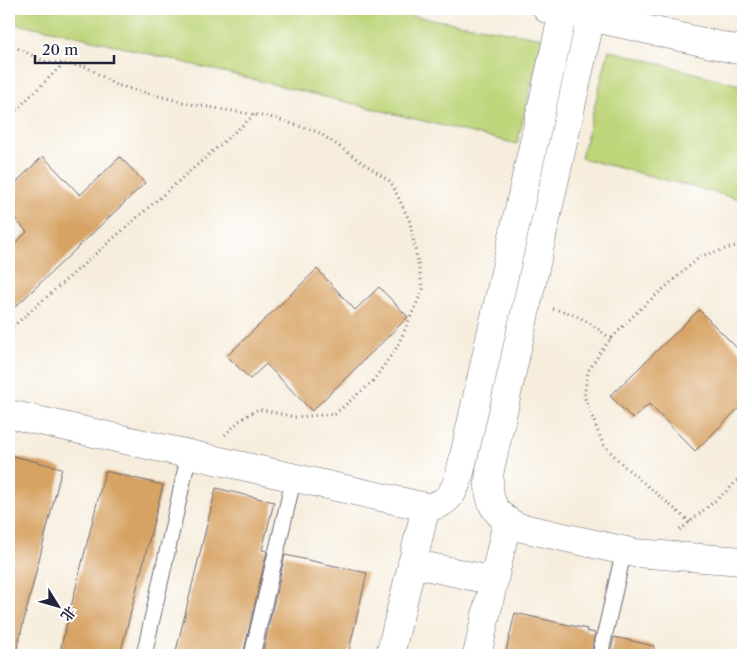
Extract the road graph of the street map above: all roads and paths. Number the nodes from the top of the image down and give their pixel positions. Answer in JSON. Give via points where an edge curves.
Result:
{"nodes":[{"id":1,"x":555,"y":10,"type":"edge"},
{"id":2,"x":591,"y":17,"type":"junction"},
{"id":3,"x":9,"y":44,"type":"edge"},
{"id":4,"x":743,"y":51,"type":"edge"},
{"id":5,"x":63,"y":64,"type":"junction"},
{"id":6,"x":255,"y":115,"type":"junction"},
{"id":7,"x":9,"y":117,"type":"edge"},
{"id":8,"x":743,"y":244,"type":"edge"},
{"id":9,"x":527,"y":305,"type":"junction"},
{"id":10,"x":9,"y":330,"type":"edge"},
{"id":11,"x":611,"y":339,"type":"junction"},
{"id":12,"x":9,"y":414,"type":"edge"},
{"id":13,"x":196,"y":455,"type":"junction"},
{"id":14,"x":743,"y":474,"type":"edge"},
{"id":15,"x":294,"y":477,"type":"junction"},
{"id":16,"x":426,"y":507,"type":"junction"},
{"id":17,"x":507,"y":522,"type":"junction"},
{"id":18,"x":690,"y":522,"type":"junction"},
{"id":19,"x":624,"y":550,"type":"junction"},
{"id":20,"x":656,"y":553,"type":"junction"},
{"id":21,"x":743,"y":561,"type":"edge"},
{"id":22,"x":412,"y":563,"type":"junction"},
{"id":23,"x":494,"y":581,"type":"junction"},
{"id":24,"x":144,"y":655,"type":"edge"},
{"id":25,"x":252,"y":655,"type":"edge"},
{"id":26,"x":390,"y":655,"type":"edge"},
{"id":27,"x":477,"y":655,"type":"edge"},
{"id":28,"x":600,"y":655,"type":"edge"}],
"edges":[{"from":1,"to":2,"type":"street"},
{"from":1,"to":16,"type":"street","via":[[458,479],[447,501]]},
{"from":2,"to":4,"type":"street"},
{"from":2,"to":9,"type":"street"},
{"from":3,"to":5,"type":"path","via":[[44,61]]},
{"from":5,"to":6,"type":"path","via":[[87,68],[116,85],[190,104]]},
{"from":5,"to":7,"type":"path"},
{"from":6,"to":10,"type":"path"},
{"from":6,"to":13,"type":"path","via":[[318,132],[391,182],[410,222],[423,289],[397,347],[378,374],[335,414],[295,417],[258,408]]},
{"from":8,"to":11,"type":"path","via":[[701,256]]},
{"from":9,"to":11,"type":"path","via":[[563,311],[589,321]]},
{"from":9,"to":17,"type":"street","via":[[488,486],[490,499]]},
{"from":11,"to":18,"type":"path","via":[[588,370],[584,396],[603,444]]},
{"from":12,"to":13,"type":"street"},
{"from":13,"to":15,"type":"street"},
{"from":13,"to":24,"type":"lane"},
{"from":14,"to":18,"type":"path"},
{"from":15,"to":16,"type":"street"},
{"from":15,"to":25,"type":"lane"},
{"from":16,"to":22,"type":"street"},
{"from":17,"to":19,"type":"street"},
{"from":17,"to":23,"type":"street"},
{"from":18,"to":20,"type":"path"},
{"from":19,"to":20,"type":"street"},
{"from":19,"to":28,"type":"lane"},
{"from":20,"to":21,"type":"street"},
{"from":22,"to":23,"type":"street"},
{"from":22,"to":26,"type":"street"},
{"from":23,"to":27,"type":"street"}]}
